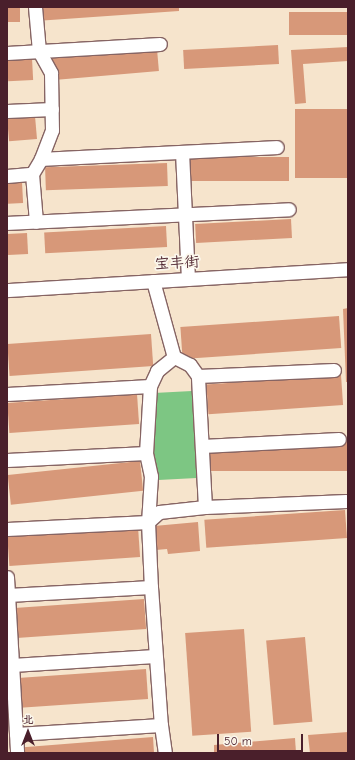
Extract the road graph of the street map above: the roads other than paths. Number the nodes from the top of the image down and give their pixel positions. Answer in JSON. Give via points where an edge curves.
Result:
{"nodes":[{"id":1,"x":35,"y":7,"type":"edge"},
{"id":2,"x":160,"y":44,"type":"dead end"},
{"id":3,"x":39,"y":51,"type":"junction"},
{"id":4,"x":7,"y":53,"type":"edge"},
{"id":5,"x":52,"y":109,"type":"junction"},
{"id":6,"x":7,"y":111,"type":"edge"},
{"id":7,"x":277,"y":147,"type":"dead end"},
{"id":8,"x":182,"y":152,"type":"junction"},
{"id":9,"x":41,"y":159,"type":"junction"},
{"id":10,"x":32,"y":174,"type":"junction"},
{"id":11,"x":7,"y":176,"type":"edge"},
{"id":12,"x":289,"y":209,"type":"dead end"},
{"id":13,"x":185,"y":215,"type":"junction"},
{"id":14,"x":36,"y":222,"type":"junction"},
{"id":15,"x":7,"y":224,"type":"edge"},
{"id":16,"x":348,"y":269,"type":"edge"},
{"id":17,"x":188,"y":279,"type":"junction"},
{"id":18,"x":153,"y":281,"type":"junction"},
{"id":19,"x":7,"y":290,"type":"edge"},
{"id":20,"x":174,"y":357,"type":"junction"},
{"id":21,"x":334,"y":370,"type":"dead end"},
{"id":22,"x":198,"y":376,"type":"junction"},
{"id":23,"x":150,"y":386,"type":"junction"},
{"id":24,"x":7,"y":394,"type":"edge"},
{"id":25,"x":339,"y":439,"type":"dead end"},
{"id":26,"x":202,"y":446,"type":"junction"},
{"id":27,"x":146,"y":453,"type":"junction"},
{"id":28,"x":7,"y":460,"type":"edge"},
{"id":29,"x":346,"y":501,"type":"dead end"},
{"id":30,"x":205,"y":507,"type":"junction"},
{"id":31,"x":148,"y":522,"type":"junction"},
{"id":32,"x":7,"y":529,"type":"edge"},
{"id":33,"x":7,"y":577,"type":"edge"},
{"id":34,"x":151,"y":587,"type":"junction"},
{"id":35,"x":8,"y":594,"type":"edge"},
{"id":36,"x":156,"y":656,"type":"junction"},
{"id":37,"x":12,"y":665,"type":"junction"},
{"id":38,"x":161,"y":725,"type":"junction"},
{"id":39,"x":16,"y":734,"type":"junction"},
{"id":40,"x":17,"y":753,"type":"edge"},
{"id":41,"x":165,"y":753,"type":"edge"}],
"edges":[{"from":1,"to":3,"type":"street"},
{"from":2,"to":3,"type":"street"},
{"from":3,"to":4,"type":"street"},
{"from":3,"to":5,"type":"street","via":[[51,73]]},
{"from":5,"to":6,"type":"street"},
{"from":5,"to":9,"type":"street","via":[[52,130]]},
{"from":7,"to":8,"type":"street"},
{"from":8,"to":9,"type":"street"},
{"from":8,"to":13,"type":"street"},
{"from":9,"to":10,"type":"street"},
{"from":10,"to":11,"type":"street"},
{"from":10,"to":14,"type":"street"},
{"from":12,"to":13,"type":"street"},
{"from":13,"to":14,"type":"street"},
{"from":13,"to":17,"type":"street"},
{"from":14,"to":15,"type":"street"},
{"from":16,"to":17,"type":"street","name":"宝丰街"},
{"from":17,"to":18,"type":"street","name":"宝丰街"},
{"from":18,"to":19,"type":"street","name":"宝丰街"},
{"from":18,"to":20,"type":"street"},
{"from":20,"to":22,"type":"street","via":[[190,365]]},
{"from":20,"to":23,"type":"street","via":[[157,371]]},
{"from":21,"to":22,"type":"street"},
{"from":22,"to":26,"type":"street"},
{"from":23,"to":24,"type":"street"},
{"from":23,"to":27,"type":"street"},
{"from":25,"to":26,"type":"street"},
{"from":26,"to":30,"type":"street"},
{"from":27,"to":28,"type":"street"},
{"from":27,"to":31,"type":"street","via":[[151,476]]},
{"from":29,"to":30,"type":"street"},
{"from":30,"to":31,"type":"street","via":[[159,512]]},
{"from":31,"to":32,"type":"street"},
{"from":31,"to":34,"type":"street"},
{"from":33,"to":35,"type":"street"},
{"from":34,"to":35,"type":"street"},
{"from":34,"to":36,"type":"street"},
{"from":35,"to":37,"type":"street"},
{"from":36,"to":37,"type":"street"},
{"from":36,"to":38,"type":"street"},
{"from":37,"to":39,"type":"street"},
{"from":38,"to":39,"type":"street"},
{"from":38,"to":41,"type":"street"},
{"from":39,"to":40,"type":"street"}]}
